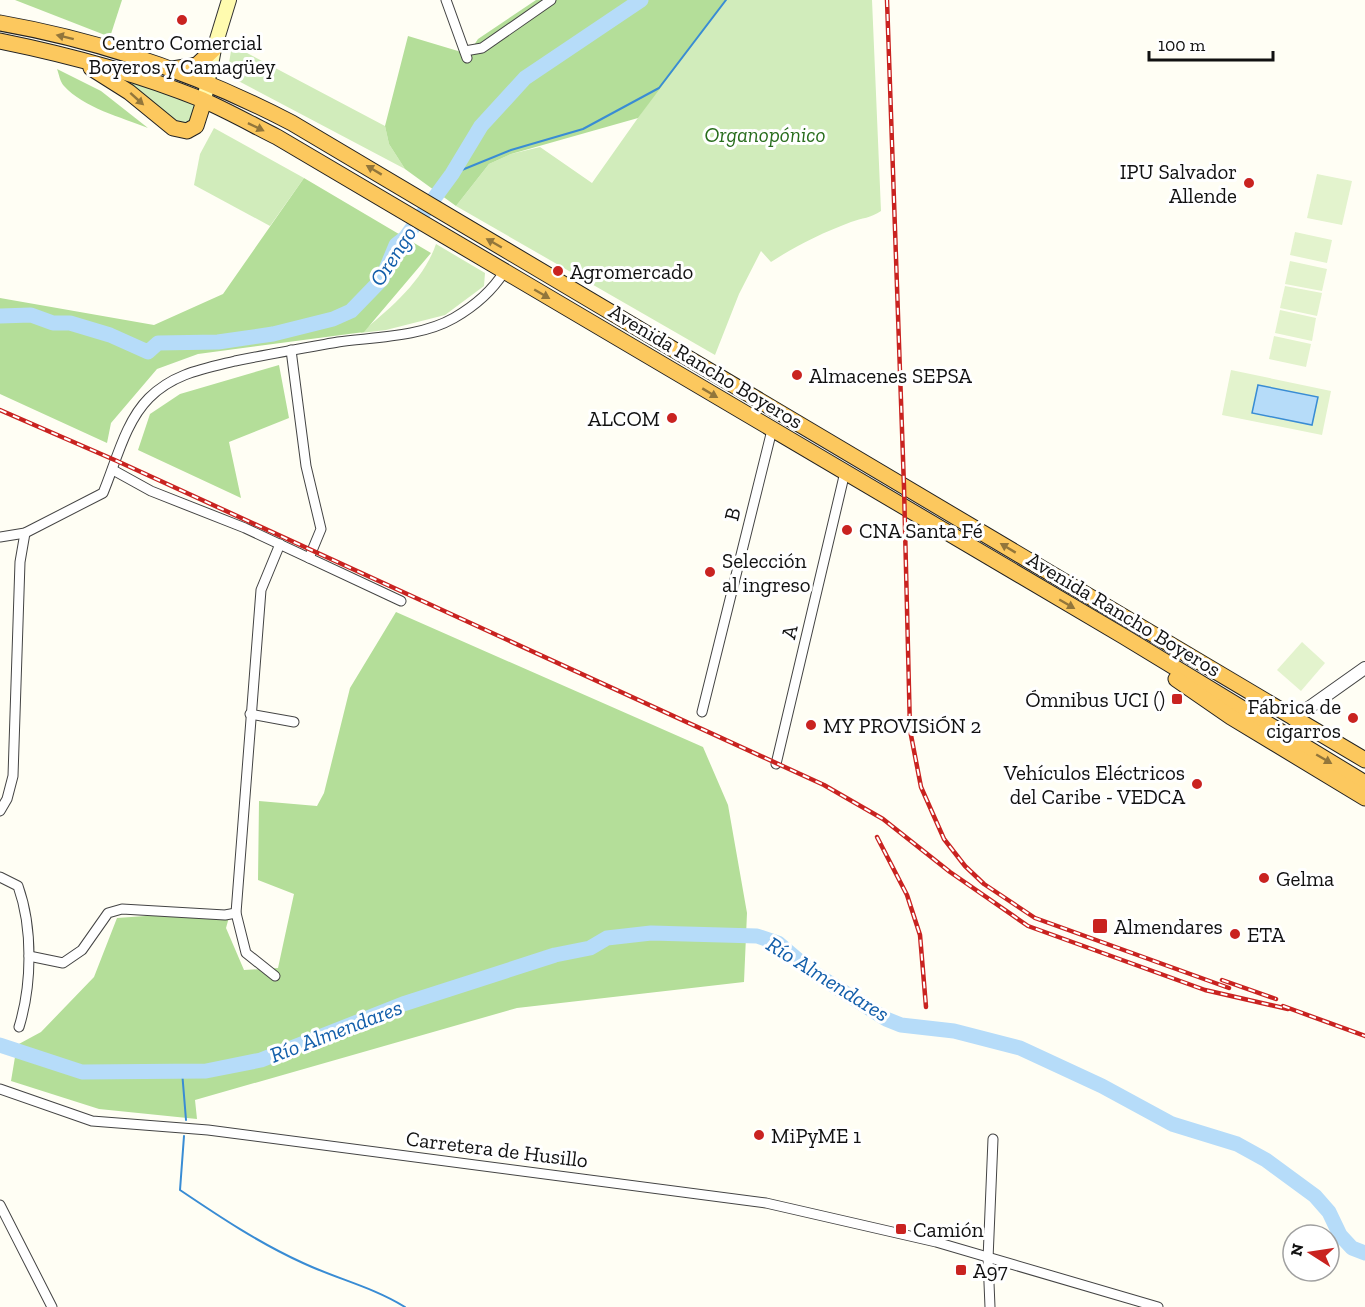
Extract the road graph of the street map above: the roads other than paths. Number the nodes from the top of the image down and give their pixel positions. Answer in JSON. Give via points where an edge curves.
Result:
{"nodes":[{"id":1,"x":229,"y":0,"type":"edge"},
{"id":2,"x":446,"y":0,"type":"edge"},
{"id":3,"x":551,"y":0,"type":"edge"},
{"id":4,"x":0,"y":23,"type":"edge"},
{"id":5,"x":0,"y":41,"type":"edge"},
{"id":6,"x":214,"y":49,"type":"junction"},
{"id":7,"x":49,"y":51,"type":"junction"},
{"id":8,"x":162,"y":65,"type":"junction"},
{"id":9,"x":207,"y":84,"type":"junction"},
{"id":10,"x":204,"y":101,"type":"junction"},
{"id":11,"x":504,"y":272,"type":"junction"},
{"id":12,"x":291,"y":350,"type":"junction"},
{"id":13,"x":772,"y":430,"type":"junction"},
{"id":14,"x":113,"y":470,"type":"junction"},
{"id":15,"x":845,"y":472,"type":"junction"},
{"id":16,"x":25,"y":533,"type":"junction"},
{"id":17,"x":0,"y":537,"type":"edge"},
{"id":18,"x":280,"y":544,"type":"junction"},
{"id":19,"x":309,"y":558,"type":"junction"},
{"id":20,"x":400,"y":601,"type":"dead end"},
{"id":21,"x":1123,"y":636,"type":"junction"},
{"id":22,"x":1365,"y":668,"type":"edge"},
{"id":23,"x":702,"y":712,"type":"dead end"},
{"id":24,"x":250,"y":714,"type":"junction"},
{"id":25,"x":1293,"y":719,"type":"junction"},
{"id":26,"x":294,"y":722,"type":"dead end"},
{"id":27,"x":1365,"y":760,"type":"edge"},
{"id":28,"x":776,"y":764,"type":"dead end"},
{"id":29,"x":1365,"y":783,"type":"edge"},
{"id":30,"x":1365,"y":798,"type":"edge"},
{"id":31,"x":0,"y":811,"type":"edge"},
{"id":32,"x":0,"y":877,"type":"edge"},
{"id":33,"x":236,"y":913,"type":"junction"},
{"id":34,"x":29,"y":956,"type":"junction"},
{"id":35,"x":275,"y":976,"type":"dead end"},
{"id":36,"x":20,"y":1026,"type":"dead end"},
{"id":37,"x":0,"y":1089,"type":"edge"},
{"id":38,"x":993,"y":1139,"type":"dead end"},
{"id":39,"x":0,"y":1205,"type":"edge"},
{"id":40,"x":988,"y":1259,"type":"junction"},
{"id":41,"x":52,"y":1307,"type":"edge"},
{"id":42,"x":990,"y":1307,"type":"edge"},
{"id":43,"x":1158,"y":1307,"type":"edge"}],
"edges":[{"from":1,"to":6,"type":"main road"},
{"from":2,"to":3,"type":"street","via":[[466,54],[482,48]]},
{"from":8,"to":4,"type":"highway","name":"Avenida Rancho Boyeros","one_way":true,"via":[[94,44]]},
{"from":5,"to":7,"type":"highway","name":"Avenida Rancho Boyeros"},
{"from":6,"to":8,"type":"highway","via":[[193,66],[178,69]]},
{"from":6,"to":9,"type":"main road"},
{"from":7,"to":10,"type":"highway","name":"Avenida Rancho Boyeros"},
{"from":7,"to":10,"type":"highway","one_way":true,"via":[[116,82],[179,131],[196,126]]},
{"from":8,"to":9,"type":"highway","name":"Avenida Rancho Boyeros"},
{"from":9,"to":10,"type":"main road"},
{"from":25,"to":9,"type":"highway","name":"Avenida Rancho Boyeros","one_way":true,"via":[[292,123]]},
{"from":10,"to":11,"type":"highway","name":"Avenida Rancho Boyeros","one_way":true,"via":[[277,137]]},
{"from":11,"to":12,"type":"street","via":[[496,285],[473,305],[453,319],[427,329]]},
{"from":11,"to":13,"type":"highway","name":"Avenida Rancho Boyeros","one_way":true},
{"from":12,"to":14,"type":"street","via":[[202,369],[168,381],[146,400],[131,423]]},
{"from":12,"to":19,"type":"street","via":[[306,466],[321,529]]},
{"from":13,"to":15,"type":"highway","name":"Avenida Rancho Boyeros"},
{"from":13,"to":23,"type":"street","name":"B"},
{"from":14,"to":16,"type":"street","via":[[103,492]]},
{"from":14,"to":18,"type":"street","via":[[151,491]]},
{"from":15,"to":21,"type":"highway","name":"Avenida Rancho Boyeros","one_way":true},
{"from":15,"to":28,"type":"street","name":"A"},
{"from":16,"to":17,"type":"street"},
{"from":16,"to":31,"type":"street","via":[[20,562],[15,760],[7,799]]},
{"from":18,"to":19,"type":"street"},
{"from":18,"to":24,"type":"street","via":[[261,590]]},
{"from":19,"to":20,"type":"street"},
{"from":21,"to":29,"type":"highway","name":"Avenida Rancho Boyeros","one_way":true},
{"from":21,"to":30,"type":"highway","via":[[1209,703]]},
{"from":22,"to":25,"type":"street"},
{"from":24,"to":26,"type":"street"},
{"from":24,"to":33,"type":"street"},
{"from":25,"to":27,"type":"highway","name":"Avenida Rancho Boyeros"},
{"from":32,"to":34,"type":"street","via":[[18,886],[25,911]]},
{"from":33,"to":34,"type":"street","via":[[122,909],[108,913],[82,951],[63,963]]},
{"from":33,"to":35,"type":"street","via":[[246,953]]},
{"from":34,"to":36,"type":"street","via":[[27,1002]]},
{"from":37,"to":40,"type":"street","name":"Carretera de Husillo","via":[[92,1121],[208,1130],[766,1203],[936,1242]]},
{"from":38,"to":40,"type":"street"},
{"from":39,"to":41,"type":"street"},
{"from":40,"to":42,"type":"street"},
{"from":40,"to":43,"type":"street","name":"Carretera de Husillo"}]}
